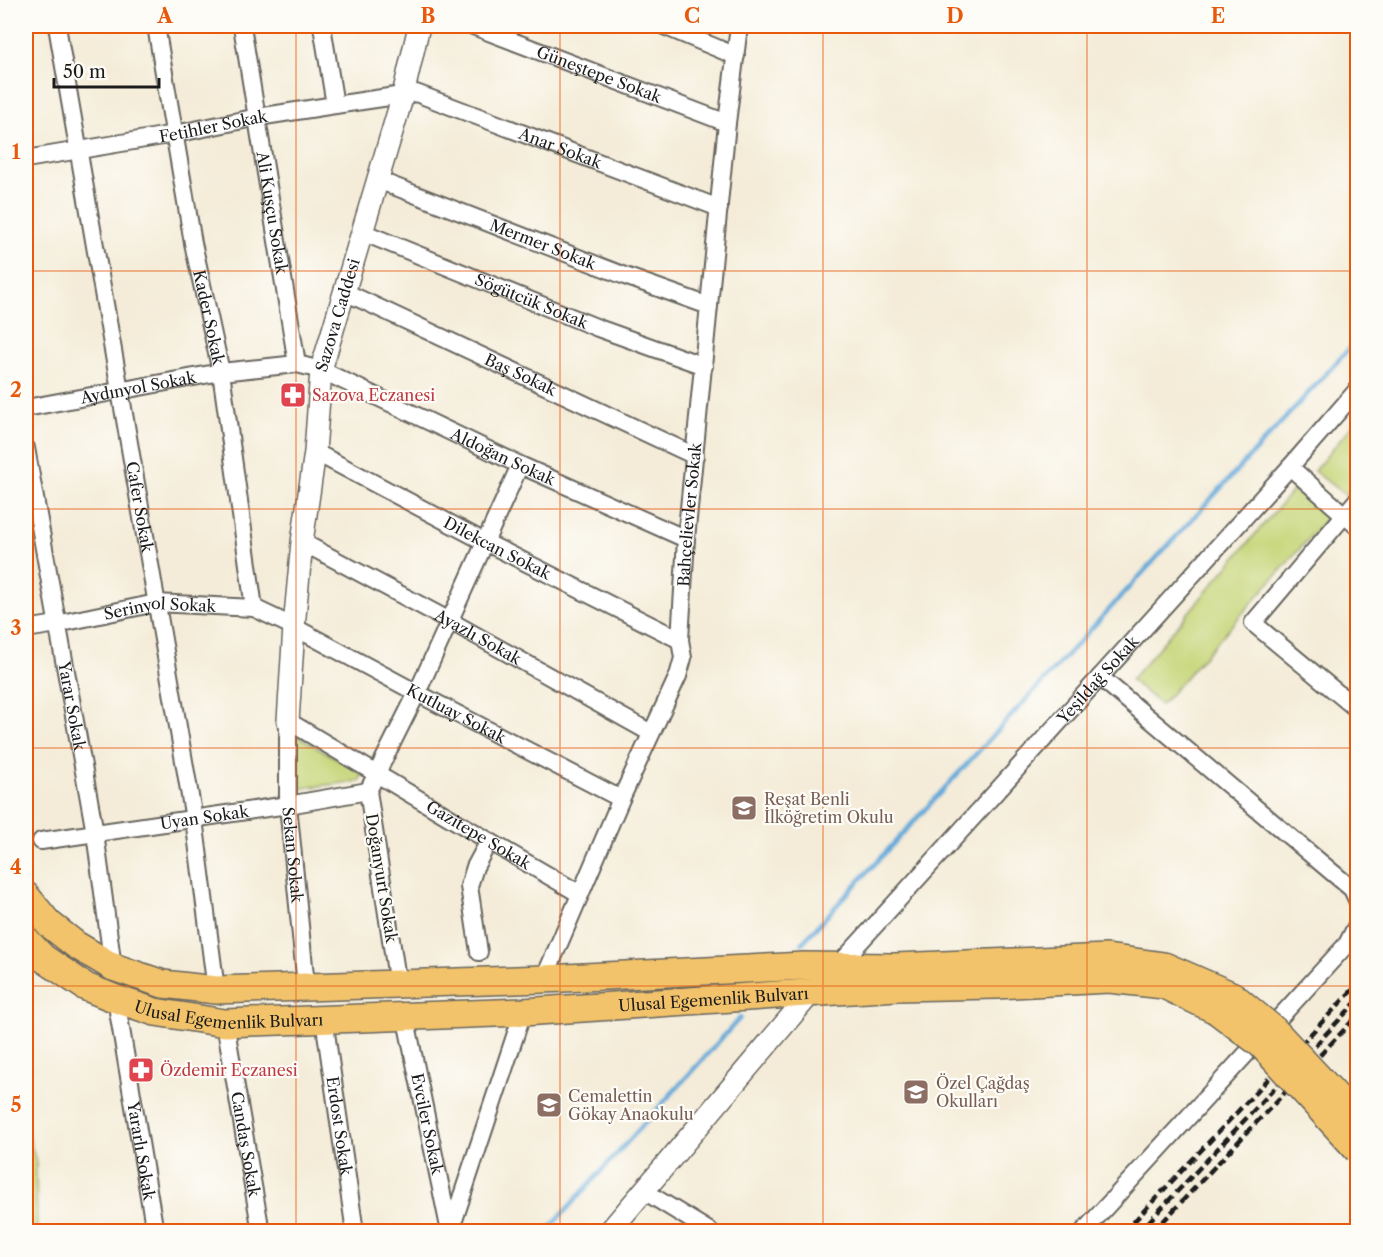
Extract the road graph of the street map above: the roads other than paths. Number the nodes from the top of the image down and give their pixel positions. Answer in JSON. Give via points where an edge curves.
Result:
{"nodes":[{"id":1,"x":57,"y":26,"type":"edge"},
{"id":2,"x":156,"y":26,"type":"edge"},
{"id":3,"x":242,"y":26,"type":"edge"},
{"id":4,"x":322,"y":26,"type":"edge"},
{"id":5,"x":419,"y":26,"type":"edge"},
{"id":6,"x":473,"y":26,"type":"edge"},
{"id":7,"x":664,"y":26,"type":"edge"},
{"id":8,"x":739,"y":26,"type":"edge"},
{"id":9,"x":736,"y":56,"type":"junction"},
{"id":10,"x":403,"y":95,"type":"junction"},
{"id":11,"x":335,"y":105,"type":"junction"},
{"id":12,"x":258,"y":117,"type":"junction"},
{"id":13,"x":727,"y":123,"type":"junction"},
{"id":14,"x":175,"y":134,"type":"junction"},
{"id":15,"x":79,"y":150,"type":"junction"},
{"id":16,"x":26,"y":159,"type":"edge"},
{"id":17,"x":378,"y":180,"type":"junction"},
{"id":18,"x":719,"y":208,"type":"junction"},
{"id":19,"x":362,"y":232,"type":"junction"},
{"id":20,"x":345,"y":292,"type":"junction"},
{"id":21,"x":709,"y":306,"type":"junction"},
{"id":22,"x":297,"y":364,"type":"junction"},
{"id":23,"x":704,"y":366,"type":"junction"},
{"id":24,"x":321,"y":370,"type":"junction"},
{"id":25,"x":221,"y":372,"type":"junction"},
{"id":26,"x":1358,"y":389,"type":"edge"},
{"id":27,"x":121,"y":391,"type":"junction"},
{"id":28,"x":26,"y":408,"type":"edge"},
{"id":29,"x":26,"y":448,"type":"edge"},
{"id":30,"x":315,"y":452,"type":"junction"},
{"id":31,"x":695,"y":456,"type":"junction"},
{"id":32,"x":520,"y":465,"type":"junction"},
{"id":33,"x":1290,"y":467,"type":"junction"},
{"id":34,"x":1358,"y":499,"type":"edge"},
{"id":35,"x":1344,"y":514,"type":"junction"},
{"id":36,"x":1358,"y":527,"type":"edge"},
{"id":37,"x":686,"y":539,"type":"junction"},
{"id":38,"x":302,"y":542,"type":"junction"},
{"id":39,"x":485,"y":542,"type":"junction"},
{"id":40,"x":156,"y":603,"type":"junction"},
{"id":41,"x":254,"y":608,"type":"junction"},
{"id":42,"x":450,"y":621,"type":"junction"},
{"id":43,"x":57,"y":624,"type":"junction"},
{"id":44,"x":294,"y":627,"type":"junction"},
{"id":45,"x":26,"y":629,"type":"edge"},
{"id":46,"x":680,"y":640,"type":"junction"},
{"id":47,"x":1100,"y":677,"type":"junction"},
{"id":48,"x":417,"y":693,"type":"junction"},
{"id":49,"x":1358,"y":710,"type":"edge"},
{"id":50,"x":288,"y":721,"type":"junction"},
{"id":51,"x":651,"y":733,"type":"junction"},
{"id":52,"x":377,"y":774,"type":"junction"},
{"id":53,"x":368,"y":790,"type":"junction"},
{"id":54,"x":621,"y":799,"type":"junction"},
{"id":55,"x":288,"y":805,"type":"junction"},
{"id":56,"x":194,"y":819,"type":"junction"},
{"id":57,"x":95,"y":833,"type":"junction"},
{"id":58,"x":41,"y":842,"type":"dead end"},
{"id":59,"x":489,"y":842,"type":"junction"},
{"id":60,"x":580,"y":894,"type":"junction"},
{"id":61,"x":26,"y":896,"type":"edge"},
{"id":62,"x":1358,"y":902,"type":"edge"},
{"id":63,"x":1358,"y":923,"type":"edge"},
{"id":64,"x":26,"y":940,"type":"edge"},
{"id":65,"x":479,"y":952,"type":"dead end"},
{"id":66,"x":113,"y":967,"type":"junction"},
{"id":67,"x":837,"y":967,"type":"junction"},
{"id":68,"x":544,"y":979,"type":"junction"},
{"id":69,"x":398,"y":984,"type":"junction"},
{"id":70,"x":306,"y":987,"type":"junction"},
{"id":71,"x":216,"y":990,"type":"junction"},
{"id":72,"x":810,"y":994,"type":"junction"},
{"id":73,"x":116,"y":999,"type":"junction"},
{"id":74,"x":1225,"y":1003,"type":"junction"},
{"id":75,"x":523,"y":1012,"type":"junction"},
{"id":76,"x":405,"y":1015,"type":"junction"},
{"id":77,"x":324,"y":1019,"type":"junction"},
{"id":78,"x":225,"y":1023,"type":"junction"},
{"id":79,"x":1358,"y":1120,"type":"edge"},
{"id":80,"x":1358,"y":1150,"type":"edge"},
{"id":81,"x":644,"y":1191,"type":"junction"},
{"id":82,"x":155,"y":1232,"type":"edge"},
{"id":83,"x":261,"y":1232,"type":"edge"},
{"id":84,"x":356,"y":1232,"type":"edge"},
{"id":85,"x":450,"y":1232,"type":"edge"},
{"id":86,"x":609,"y":1232,"type":"edge"},
{"id":87,"x":711,"y":1232,"type":"edge"},
{"id":88,"x":1083,"y":1232,"type":"edge"}],
"edges":[{"from":1,"to":15,"type":"street","name":"Cafer Sokak"},
{"from":2,"to":14,"type":"street","name":"Kader Sokak"},
{"from":3,"to":12,"type":"street","name":"Ali Kuşçu Sokak"},
{"from":4,"to":11,"type":"street"},
{"from":5,"to":10,"type":"street","name":"Sazova Caddesi"},
{"from":6,"to":13,"type":"street","name":"Güneştepe Sokak"},
{"from":7,"to":9,"type":"street"},
{"from":8,"to":9,"type":"street","name":"Bahçelievler Sokak"},
{"from":9,"to":13,"type":"street","name":"Bahçelievler Sokak"},
{"from":10,"to":11,"type":"street","name":"Fetihler Sokak"},
{"from":10,"to":17,"type":"street","name":"Sazova Caddesi"},
{"from":10,"to":18,"type":"street","name":"Anar Sokak","via":[[416,93]]},
{"from":11,"to":12,"type":"street","name":"Fetihler Sokak"},
{"from":12,"to":14,"type":"street","name":"Fetihler Sokak"},
{"from":12,"to":22,"type":"street","name":"Ali Kuşçu Sokak"},
{"from":13,"to":18,"type":"street","name":"Bahçelievler Sokak"},
{"from":14,"to":15,"type":"street","name":"Fetihler Sokak"},
{"from":14,"to":25,"type":"street","name":"Kader Sokak","via":[[193,243]]},
{"from":15,"to":16,"type":"street","name":"Fetihler Sokak"},
{"from":15,"to":27,"type":"street","name":"Cafer Sokak"},
{"from":17,"to":19,"type":"street","name":"Sazova Caddesi"},
{"from":17,"to":21,"type":"street","name":"Mermer Sokak"},
{"from":18,"to":21,"type":"street","name":"Bahçelievler Sokak"},
{"from":19,"to":20,"type":"street","name":"Sazova Caddesi"},
{"from":19,"to":23,"type":"street","name":"Sögütcük Sokak","via":[[598,328]]},
{"from":20,"to":24,"type":"street","name":"Sazova Caddesi"},
{"from":20,"to":31,"type":"street","name":"Baş Sokak"},
{"from":21,"to":23,"type":"street","name":"Bahçelievler Sokak"},
{"from":22,"to":24,"type":"street","name":"Aydınyol Sokak"},
{"from":22,"to":25,"type":"street","name":"Aydınyol Sokak"},
{"from":23,"to":31,"type":"street","name":"Bahçelievler Sokak"},
{"from":24,"to":30,"type":"street","name":"Sazova Caddesi"},
{"from":24,"to":32,"type":"street","name":"Aldoğan Sokak"},
{"from":25,"to":27,"type":"street","name":"Aydınyol Sokak"},
{"from":25,"to":41,"type":"street","name":"Kader Sokak"},
{"from":26,"to":33,"type":"street","name":"Yeşildağ Sokak"},
{"from":27,"to":28,"type":"street","name":"Aydınyol Sokak"},
{"from":27,"to":40,"type":"street","name":"Cafer Sokak"},
{"from":29,"to":43,"type":"street","name":"Yarar Sokak"},
{"from":30,"to":38,"type":"street","name":"Sazova Caddesi"},
{"from":30,"to":39,"type":"street","name":"Dilekcan Sokak"},
{"from":31,"to":37,"type":"street","name":"Bahçelievler Sokak"},
{"from":32,"to":37,"type":"street","name":"Aldoğan Sokak"},
{"from":32,"to":39,"type":"street","name":"Doğanyurt Sokak"},
{"from":33,"to":35,"type":"street"},
{"from":33,"to":47,"type":"street","name":"Yeşildağ Sokak"},
{"from":34,"to":35,"type":"street"},
{"from":35,"to":36,"type":"street"},
{"from":35,"to":49,"type":"street","via":[[1253,623]]},
{"from":37,"to":46,"type":"street","name":"Bahçelievler Sokak"},
{"from":38,"to":42,"type":"street","name":"Ayazlı Sokak"},
{"from":38,"to":44,"type":"street","name":"Sazova Caddesi"},
{"from":39,"to":42,"type":"street","name":"Doğanyurt Sokak"},
{"from":39,"to":46,"type":"street","name":"Dilekcan Sokak"},
{"from":40,"to":41,"type":"street","name":"Serinyol Sokak"},
{"from":40,"to":43,"type":"street","name":"Serinyol Sokak"},
{"from":40,"to":56,"type":"street","name":"Cafer Sokak"},
{"from":41,"to":44,"type":"street","name":"Serinyol Sokak"},
{"from":42,"to":48,"type":"street","name":"Doğanyurt Sokak"},
{"from":42,"to":51,"type":"street","name":"Ayazlı Sokak"},
{"from":43,"to":45,"type":"street","name":"Serinyol Sokak"},
{"from":43,"to":57,"type":"street","name":"Yarar Sokak"},
{"from":44,"to":48,"type":"street","name":"Kutluay Sokak"},
{"from":44,"to":50,"type":"street","name":"Sazova Caddesi"},
{"from":46,"to":51,"type":"street","name":"Bahçelievler Sokak","via":[[683,658],[678,676]]},
{"from":47,"to":62,"type":"street","via":[[1352,889]]},
{"from":47,"to":67,"type":"street","name":"Yeşildağ Sokak"},
{"from":48,"to":52,"type":"street","name":"Doğanyurt Sokak"},
{"from":48,"to":54,"type":"street","name":"Kutluay Sokak"},
{"from":50,"to":52,"type":"street","name":"Gazitepe Sokak"},
{"from":50,"to":55,"type":"street","name":"Sekan Sokak"},
{"from":51,"to":54,"type":"street","name":"Bahçelievler Sokak"},
{"from":52,"to":53,"type":"street","name":"Doğanyurt Sokak"},
{"from":52,"to":59,"type":"street","name":"Gazitepe Sokak"},
{"from":53,"to":55,"type":"street","name":"Uyan Sokak"},
{"from":53,"to":69,"type":"street","name":"Doğanyurt Sokak"},
{"from":54,"to":60,"type":"street","name":"Bahçelievler Sokak"},
{"from":55,"to":56,"type":"street","name":"Uyan Sokak"},
{"from":55,"to":70,"type":"street","name":"Sekan Sokak"},
{"from":56,"to":57,"type":"street","name":"Uyan Sokak"},
{"from":56,"to":71,"type":"street","name":"Cafer Sokak"},
{"from":57,"to":58,"type":"street","name":"Uyan Sokak"},
{"from":57,"to":66,"type":"street","name":"Yarar Sokak"},
{"from":59,"to":60,"type":"street","name":"Gazitepe Sokak"},
{"from":59,"to":65,"type":"street","via":[[474,867],[469,885]]},
{"from":60,"to":68,"type":"street","name":"Bahçelievler Sokak"},
{"from":61,"to":66,"type":"main road","name":"Ulusal Egemenlik Bulvarı","via":[[48,923]]},
{"from":63,"to":88,"type":"street","via":[[1347,944]]},
{"from":64,"to":73,"type":"main road","name":"Ulusal Egemenlik Bulvarı","via":[[42,958],[86,987]]},
{"from":66,"to":71,"type":"main road","name":"Ulusal Egemenlik Bulvarı","via":[[163,984]]},
{"from":67,"to":68,"type":"main road","name":"Ulusal Egemenlik Bulvarı"},
{"from":67,"to":74,"type":"main road","name":"Ulusal Egemenlik Bulvarı","via":[[1107,958],[1164,966]]},
{"from":68,"to":69,"type":"main road","name":"Ulusal Egemenlik Bulvarı"},
{"from":68,"to":75,"type":"main road"},
{"from":69,"to":70,"type":"main road","name":"Ulusal Egemenlik Bulvarı"},
{"from":70,"to":71,"type":"main road","name":"Ulusal Egemenlik Bulvarı"},
{"from":72,"to":74,"type":"main road","name":"Ulusal Egemenlik Bulvarı","via":[[1109,980],[1164,985]]},
{"from":72,"to":75,"type":"main road","name":"Ulusal Egemenlik Bulvarı"},
{"from":72,"to":81,"type":"street"},
{"from":73,"to":78,"type":"main road","name":"Ulusal Egemenlik Bulvarı","via":[[155,1012]]},
{"from":73,"to":82,"type":"street","name":"Yararlı Sokak"},
{"from":74,"to":79,"type":"main road","bridge":true,"via":[[1274,1030]]},
{"from":74,"to":80,"type":"main road","name":"Ulusal Egemenlik Bulvarı","bridge":true},
{"from":75,"to":76,"type":"main road","name":"Ulusal Egemenlik Bulvarı"},
{"from":75,"to":85,"type":"street"},
{"from":76,"to":77,"type":"main road","name":"Ulusal Egemenlik Bulvarı"},
{"from":76,"to":85,"type":"street","name":"Evciler Sokak"},
{"from":77,"to":78,"type":"main road","name":"Ulusal Egemenlik Bulvarı"},
{"from":77,"to":84,"type":"street","name":"Erdost Sokak"},
{"from":78,"to":83,"type":"street","name":"Candaş Sokak"},
{"from":81,"to":86,"type":"street"},
{"from":81,"to":87,"type":"street"}]}
